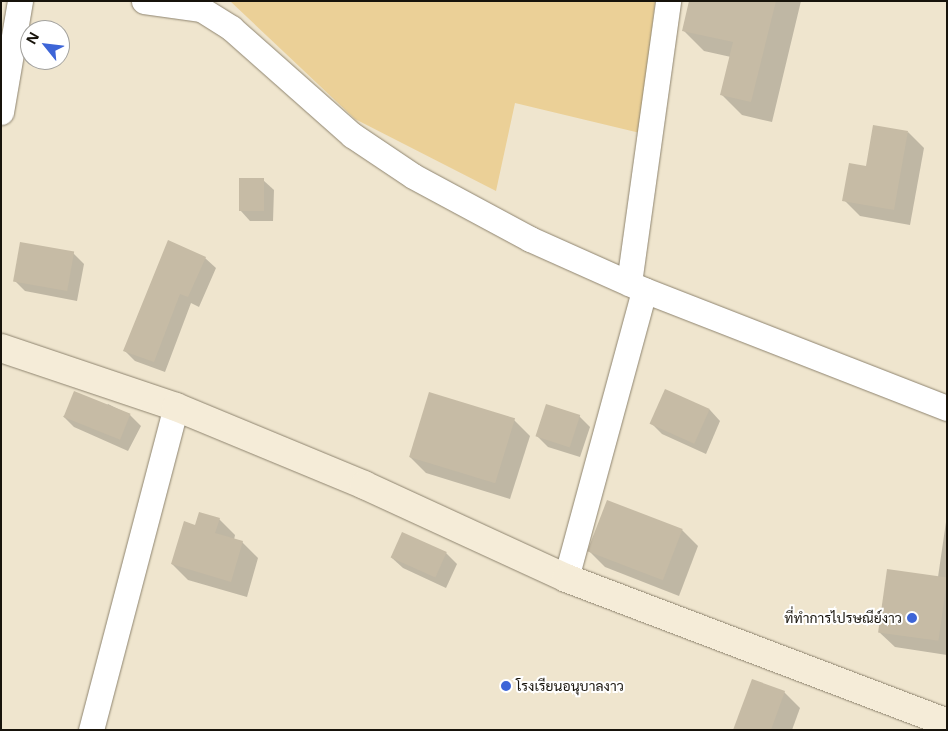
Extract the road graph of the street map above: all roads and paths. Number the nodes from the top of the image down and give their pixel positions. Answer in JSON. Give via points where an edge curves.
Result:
{"nodes":[{"id":1,"x":20,"y":1,"type":"edge"},
{"id":2,"x":144,"y":1,"type":"edge"},
{"id":3,"x":668,"y":1,"type":"edge"},
{"id":4,"x":1,"y":112,"type":"edge"},
{"id":5,"x":636,"y":286,"type":"junction"},
{"id":6,"x":1,"y":348,"type":"edge"},
{"id":7,"x":176,"y":407,"type":"junction"},
{"id":8,"x":947,"y":408,"type":"edge"},
{"id":9,"x":566,"y":578,"type":"junction"},
{"id":10,"x":947,"y":723,"type":"edge"},
{"id":11,"x":91,"y":730,"type":"edge"}],
"edges":[{"from":1,"to":4,"type":"street"},
{"from":2,"to":5,"type":"street","via":[[200,9],[231,28],[352,135],[413,176],[530,239]]},
{"from":3,"to":5,"type":"street"},
{"from":5,"to":8,"type":"street"},
{"from":5,"to":9,"type":"street"},
{"from":6,"to":7,"type":"street"},
{"from":7,"to":9,"type":"street","via":[[364,485]]},
{"from":7,"to":11,"type":"street"},
{"from":9,"to":10,"type":"street"}]}
